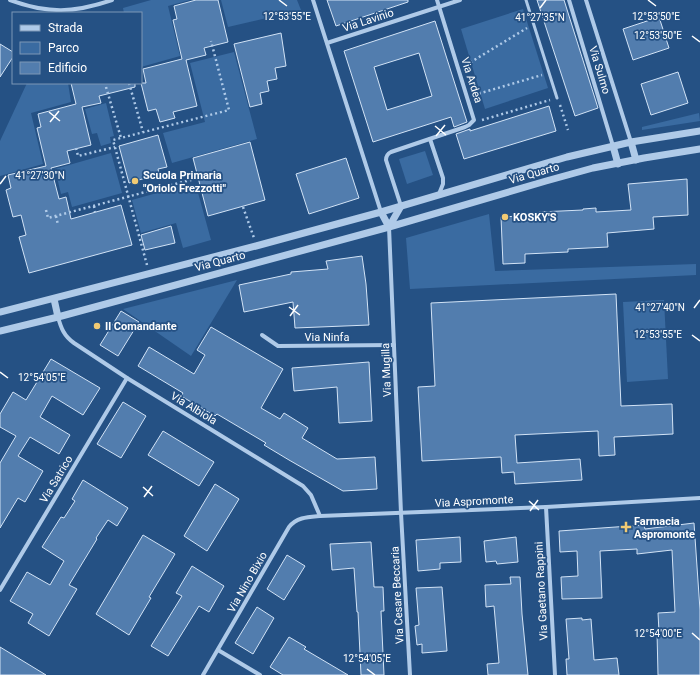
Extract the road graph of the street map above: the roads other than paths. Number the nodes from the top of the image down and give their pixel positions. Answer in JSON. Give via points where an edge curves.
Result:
{"nodes":[{"id":1,"x":10,"y":0,"type":"edge"},
{"id":2,"x":112,"y":0,"type":"edge"},
{"id":3,"x":313,"y":0,"type":"edge"},
{"id":4,"x":437,"y":0,"type":"edge"},
{"id":5,"x":460,"y":0,"type":"edge"},
{"id":6,"x":526,"y":0,"type":"edge"},
{"id":7,"x":569,"y":0,"type":"edge"},
{"id":8,"x":586,"y":0,"type":"edge"},
{"id":9,"x":439,"y":7,"type":"junction"},
{"id":10,"x":327,"y":43,"type":"junction"},
{"id":11,"x":557,"y":98,"type":"road end"},
{"id":12,"x":700,"y":131,"type":"edge"},
{"id":13,"x":430,"y":138,"type":"junction"},
{"id":14,"x":631,"y":142,"type":"junction"},
{"id":15,"x":613,"y":146,"type":"junction"},
{"id":16,"x":700,"y":149,"type":"edge"},
{"id":17,"x":636,"y":160,"type":"junction"},
{"id":18,"x":618,"y":164,"type":"junction"},
{"id":19,"x":440,"y":194,"type":"junction"},
{"id":20,"x":401,"y":206,"type":"junction"},
{"id":21,"x":380,"y":212,"type":"junction"},
{"id":22,"x":389,"y":227,"type":"junction"},
{"id":23,"x":54,"y":299,"type":"junction"},
{"id":24,"x":0,"y":312,"type":"edge"},
{"id":25,"x":58,"y":317,"type":"junction"},
{"id":26,"x":0,"y":331,"type":"edge"},
{"id":27,"x":262,"y":335,"type":"dead end"},
{"id":28,"x":394,"y":345,"type":"junction"},
{"id":29,"x":127,"y":378,"type":"junction"},
{"id":30,"x":700,"y":498,"type":"edge"},
{"id":31,"x":546,"y":507,"type":"junction"},
{"id":32,"x":401,"y":513,"type":"junction"},
{"id":33,"x":320,"y":516,"type":"junction"},
{"id":34,"x":0,"y":590,"type":"edge"},
{"id":35,"x":218,"y":650,"type":"junction"},
{"id":36,"x":203,"y":675,"type":"edge"},
{"id":37,"x":260,"y":675,"type":"edge"},
{"id":38,"x":410,"y":675,"type":"edge"},
{"id":39,"x":555,"y":675,"type":"edge"}],
"edges":[{"from":1,"to":2,"type":"street","via":[[42,10],[75,10]]},
{"from":3,"to":10,"type":"street"},
{"from":4,"to":9,"type":"street","name":"Via Ardea"},
{"from":5,"to":9,"type":"street","name":"Via Lavinio"},
{"from":6,"to":11,"type":"lane"},
{"from":7,"to":15,"type":"street","name":"Via Sulmo"},
{"from":8,"to":14,"type":"street","name":"Via Sulmo"},
{"from":9,"to":10,"type":"street","name":"Via Lavinio"},
{"from":9,"to":13,"type":"street","name":"Via Ardea","via":[[474,116],[472,123],[465,127]]},
{"from":10,"to":21,"type":"street"},
{"from":12,"to":14,"type":"street","name":"Via Quarto"},
{"from":13,"to":19,"type":"street","via":[[443,178]]},
{"from":13,"to":20,"type":"street","via":[[391,152],[386,157]]},
{"from":14,"to":15,"type":"street","name":"Via Quarto"},
{"from":14,"to":17,"type":"street"},
{"from":15,"to":18,"type":"street"},
{"from":15,"to":19,"type":"street","name":"Via Quarto"},
{"from":16,"to":17,"type":"street","name":"Via Quarto"},
{"from":17,"to":18,"type":"street","name":"Via Quarto"},
{"from":18,"to":22,"type":"street","name":"Via Quarto","via":[[546,181]]},
{"from":19,"to":20,"type":"street","name":"Via Quarto"},
{"from":20,"to":21,"type":"street","name":"Via Quarto"},
{"from":20,"to":22,"type":"street"},
{"from":21,"to":22,"type":"street"},
{"from":21,"to":23,"type":"street","name":"Via Quarto"},
{"from":22,"to":25,"type":"street","name":"Via Quarto"},
{"from":22,"to":28,"type":"street","name":"Via Mugilla"},
{"from":23,"to":24,"type":"street","name":"Via Quarto"},
{"from":23,"to":25,"type":"street"},
{"from":25,"to":26,"type":"street","name":"Via Quarto"},
{"from":25,"to":29,"type":"street","name":"Via Albiola","via":[[67,338]]},
{"from":27,"to":28,"type":"street","name":"Via Ninfa","via":[[278,346]]},
{"from":28,"to":32,"type":"street","name":"Via Mugilla"},
{"from":29,"to":33,"type":"street","name":"Via Albiola","via":[[303,486],[311,495]]},
{"from":29,"to":34,"type":"street","name":"Via Satrico"},
{"from":30,"to":31,"type":"street","name":"Via Aspromonte"},
{"from":31,"to":32,"type":"street","name":"Via Aspromonte"},
{"from":31,"to":39,"type":"street","name":"Via Gaetano Rappini"},
{"from":32,"to":33,"type":"street","name":"Via Aspromonte"},
{"from":32,"to":38,"type":"street","name":"Via Cesare Beccaria"},
{"from":33,"to":35,"type":"street","name":"Via Nino Bixio","via":[[293,522]]},
{"from":35,"to":36,"type":"street","name":"Via Nino Bixio"},
{"from":35,"to":37,"type":"street"}]}
